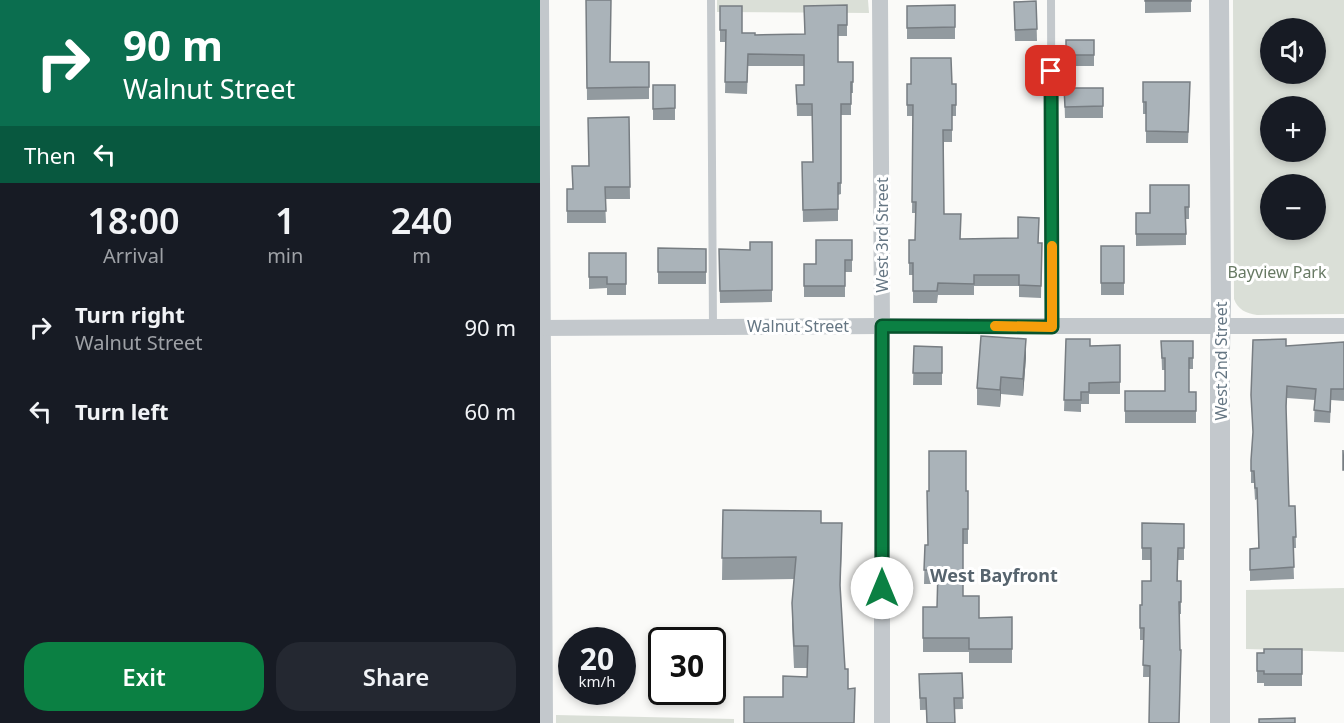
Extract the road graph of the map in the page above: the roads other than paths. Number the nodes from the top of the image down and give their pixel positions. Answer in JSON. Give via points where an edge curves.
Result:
{"nodes":[{"id":1,"x":541,"y":0,"type":"edge"},
{"id":2,"x":711,"y":0,"type":"edge"},
{"id":3,"x":880,"y":0,"type":"edge"},
{"id":4,"x":1051,"y":0,"type":"edge"},
{"id":5,"x":1219,"y":0,"type":"edge"},
{"id":6,"x":882,"y":326,"type":"junction"},
{"id":7,"x":712,"y":327,"type":"junction"},
{"id":8,"x":1052,"y":327,"type":"junction"},
{"id":9,"x":1220,"y":327,"type":"junction"},
{"id":10,"x":1344,"y":327,"type":"edge"},
{"id":11,"x":541,"y":328,"type":"edge"},
{"id":12,"x":545,"y":723,"type":"edge"},
{"id":13,"x":882,"y":723,"type":"edge"},
{"id":14,"x":1221,"y":723,"type":"edge"}],
"edges":[{"from":1,"to":11,"type":"street"},
{"from":2,"to":7,"type":"lane"},
{"from":3,"to":6,"type":"street","name":"West 3rd Street"},
{"from":4,"to":8,"type":"lane"},
{"from":5,"to":9,"type":"street","name":"West 2nd Street"},
{"from":6,"to":7,"type":"street","name":"Walnut Street"},
{"from":6,"to":8,"type":"street","name":"Walnut Street"},
{"from":6,"to":13,"type":"street","name":"West 3rd Street"},
{"from":7,"to":11,"type":"street","name":"Walnut Street"},
{"from":8,"to":9,"type":"street","name":"Walnut Street"},
{"from":9,"to":10,"type":"street","name":"Walnut Street"},
{"from":9,"to":14,"type":"street","name":"West 2nd Street"},
{"from":11,"to":12,"type":"street"}]}
